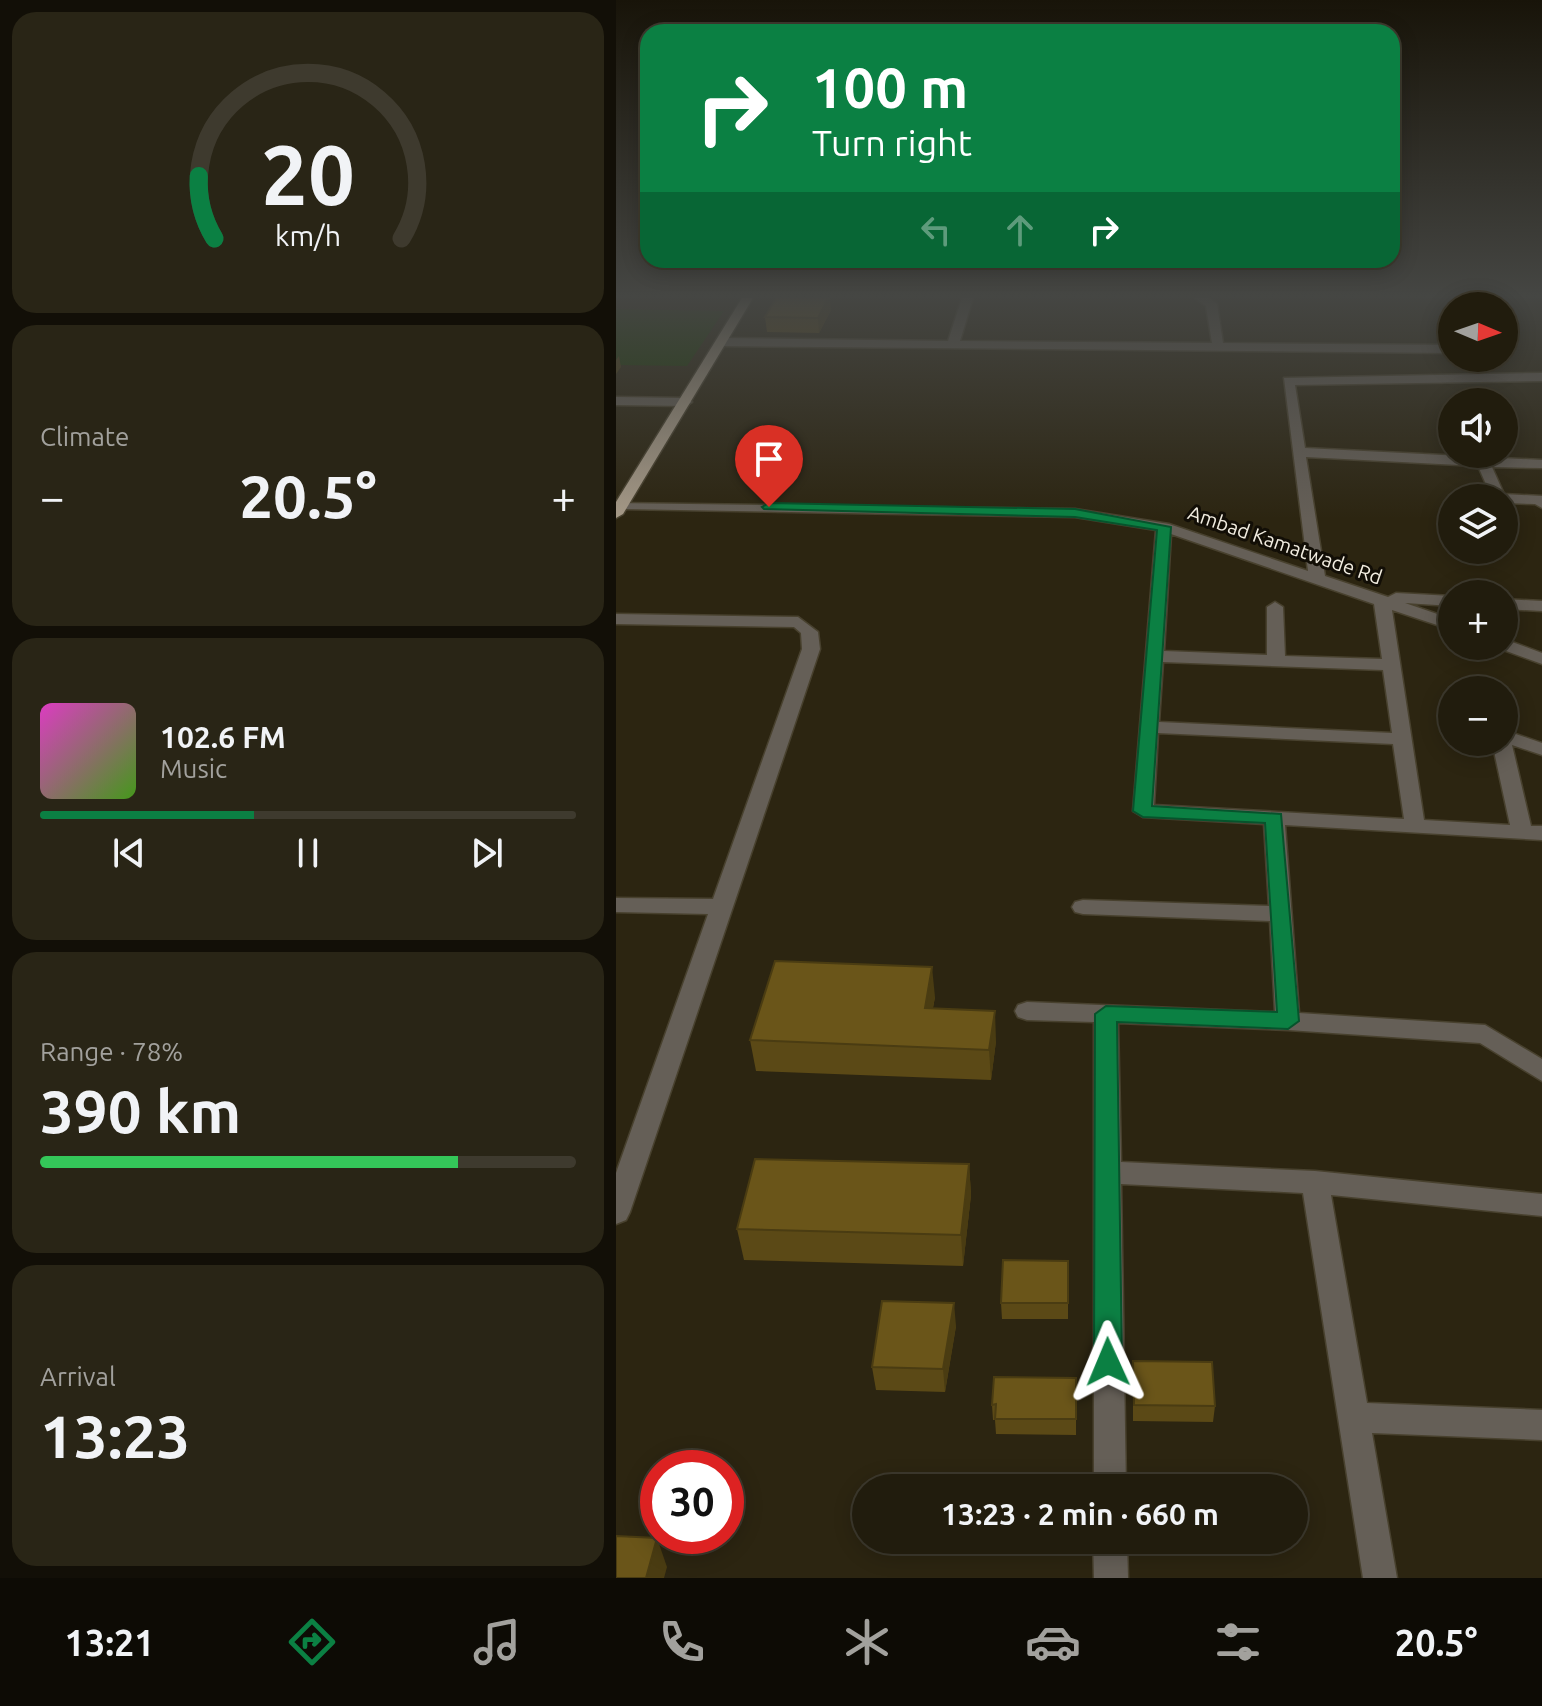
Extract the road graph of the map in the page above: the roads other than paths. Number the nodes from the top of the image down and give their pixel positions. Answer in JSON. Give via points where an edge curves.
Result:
{"nodes":[{"id":1,"x":704,"y":372,"type":"edge"},
{"id":2,"x":1542,"y":377,"type":"edge"},
{"id":3,"x":616,"y":401,"type":"edge"},
{"id":4,"x":686,"y":402,"type":"junction"},
{"id":5,"x":1299,"y":452,"type":"junction"},
{"id":6,"x":1438,"y":460,"type":"edge"},
{"id":7,"x":1518,"y":463,"type":"edge"},
{"id":8,"x":1542,"y":464,"type":"edge"},
{"id":9,"x":1486,"y":468,"type":"edge"},
{"id":10,"x":1542,"y":504,"type":"edge"},
{"id":11,"x":619,"y":510,"type":"edge"},
{"id":12,"x":1164,"y":527,"type":"junction"},
{"id":13,"x":1317,"y":580,"type":"junction"},
{"id":14,"x":1374,"y":598,"type":"junction"},
{"id":15,"x":1438,"y":600,"type":"edge"},
{"id":16,"x":1518,"y":605,"type":"edge"},
{"id":17,"x":1542,"y":606,"type":"edge"},
{"id":18,"x":1275,"y":607,"type":"dead end"},
{"id":19,"x":616,"y":619,"type":"edge"},
{"id":20,"x":1438,"y":620,"type":"edge"},
{"id":21,"x":1518,"y":650,"type":"edge"},
{"id":22,"x":1154,"y":656,"type":"junction"},
{"id":23,"x":1542,"y":659,"type":"edge"},
{"id":24,"x":1276,"y":660,"type":"junction"},
{"id":25,"x":1392,"y":665,"type":"junction"},
{"id":26,"x":1149,"y":727,"type":"junction"},
{"id":27,"x":1402,"y":739,"type":"junction"},
{"id":28,"x":1518,"y":741,"type":"edge"},
{"id":29,"x":1542,"y":749,"type":"edge"},
{"id":30,"x":1507,"y":756,"type":"edge"},
{"id":31,"x":1274,"y":818,"type":"junction"},
{"id":32,"x":1415,"y":826,"type":"junction"},
{"id":33,"x":1532,"y":832,"type":"edge"},
{"id":34,"x":616,"y":905,"type":"edge"},
{"id":35,"x":722,"y":907,"type":"junction"},
{"id":36,"x":1083,"y":907,"type":"dead end"},
{"id":37,"x":1281,"y":914,"type":"junction"},
{"id":38,"x":1027,"y":1011,"type":"dead end"},
{"id":39,"x":1106,"y":1014,"type":"junction"},
{"id":40,"x":1288,"y":1021,"type":"junction"},
{"id":41,"x":1542,"y":1071,"type":"edge"},
{"id":42,"x":1105,"y":1172,"type":"junction"},
{"id":43,"x":1315,"y":1182,"type":"junction"},
{"id":44,"x":1542,"y":1205,"type":"edge"},
{"id":45,"x":616,"y":1212,"type":"edge"},
{"id":46,"x":1354,"y":1417,"type":"junction"},
{"id":47,"x":1542,"y":1425,"type":"edge"},
{"id":48,"x":1110,"y":1474,"type":"edge"},
{"id":49,"x":1110,"y":1554,"type":"edge"},
{"id":50,"x":1111,"y":1578,"type":"edge"},
{"id":51,"x":1380,"y":1578,"type":"edge"}],
"edges":[{"from":1,"to":4,"type":"main road"},
{"from":2,"to":5,"type":"street","via":[[1474,372],[1288,381]]},
{"from":3,"to":4,"type":"street"},
{"from":4,"to":11,"type":"main road"},
{"from":5,"to":6,"type":"street"},
{"from":5,"to":13,"type":"street"},
{"from":7,"to":8,"type":"street"},
{"from":9,"to":10,"type":"street","via":[[1499,498]]},
{"from":11,"to":12,"type":"street","name":"Ambad Kamatwade Rd","via":[[1075,513]]},
{"from":12,"to":13,"type":"street","name":"Ambad Kamatwade Rd"},
{"from":12,"to":22,"type":"street"},
{"from":13,"to":14,"type":"street","name":"Ambad Kamatwade Rd"},
{"from":14,"to":15,"type":"street"},
{"from":14,"to":20,"type":"street","name":"Ambad Kamatwade Rd"},
{"from":14,"to":25,"type":"street"},
{"from":16,"to":17,"type":"street"},
{"from":18,"to":24,"type":"street"},
{"from":19,"to":35,"type":"street","via":[[798,622],[809,632],[811,649]]},
{"from":21,"to":23,"type":"street"},
{"from":22,"to":24,"type":"street"},
{"from":22,"to":26,"type":"street"},
{"from":24,"to":25,"type":"street"},
{"from":25,"to":27,"type":"street"},
{"from":26,"to":27,"type":"street"},
{"from":26,"to":31,"type":"street","via":[[1143,811]]},
{"from":27,"to":32,"type":"street"},
{"from":28,"to":29,"type":"street"},
{"from":30,"to":33,"type":"street"},
{"from":31,"to":32,"type":"street"},
{"from":31,"to":37,"type":"street"},
{"from":32,"to":33,"type":"street"},
{"from":34,"to":35,"type":"street"},
{"from":35,"to":45,"type":"street"},
{"from":36,"to":37,"type":"street"},
{"from":37,"to":40,"type":"street"},
{"from":38,"to":39,"type":"street"},
{"from":39,"to":40,"type":"street"},
{"from":39,"to":42,"type":"street"},
{"from":40,"to":41,"type":"street","via":[[1485,1034]]},
{"from":42,"to":43,"type":"street"},
{"from":42,"to":48,"type":"street"},
{"from":43,"to":44,"type":"street"},
{"from":43,"to":46,"type":"street"},
{"from":46,"to":47,"type":"street"},
{"from":46,"to":51,"type":"street"},
{"from":49,"to":50,"type":"street"}]}
